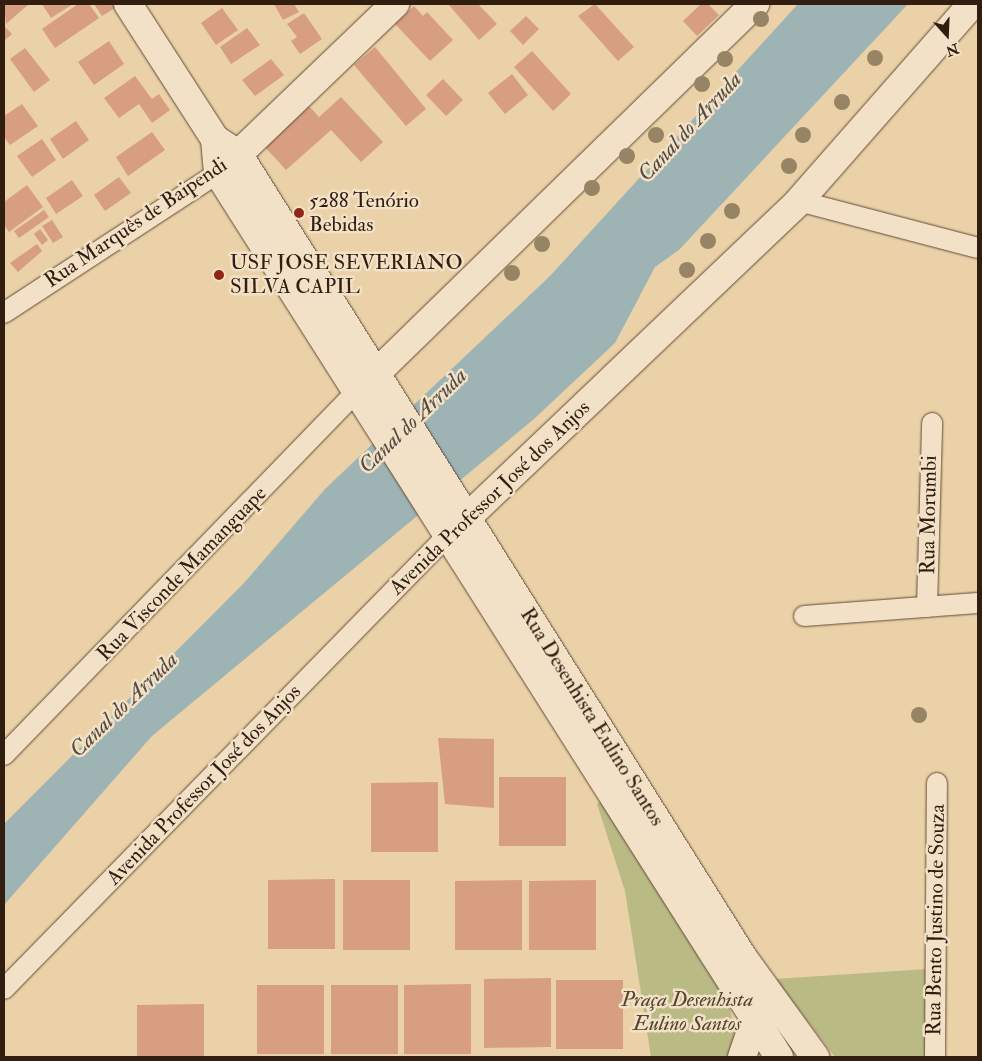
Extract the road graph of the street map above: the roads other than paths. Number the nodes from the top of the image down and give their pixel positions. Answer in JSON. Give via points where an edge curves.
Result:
{"nodes":[{"id":1,"x":128,"y":4,"type":"edge"},
{"id":2,"x":395,"y":4,"type":"edge"},
{"id":3,"x":755,"y":4,"type":"edge"},
{"id":4,"x":972,"y":4,"type":"edge"},
{"id":5,"x":215,"y":139,"type":"junction"},
{"id":6,"x":238,"y":154,"type":"junction"},
{"id":7,"x":218,"y":173,"type":"junction"},
{"id":8,"x":799,"y":201,"type":"junction"},
{"id":9,"x":978,"y":248,"type":"edge"},
{"id":10,"x":4,"y":312,"type":"edge"},
{"id":11,"x":367,"y":381,"type":"junction"},
{"id":12,"x":932,"y":422,"type":"dead end"},
{"id":13,"x":452,"y":520,"type":"junction"},
{"id":14,"x":978,"y":603,"type":"edge"},
{"id":15,"x":927,"y":607,"type":"junction"},
{"id":16,"x":804,"y":616,"type":"dead end"},
{"id":17,"x":4,"y":755,"type":"edge"},
{"id":18,"x":937,"y":783,"type":"dead end"},
{"id":19,"x":4,"y":989,"type":"edge"},
{"id":20,"x":754,"y":1023,"type":"junction"},
{"id":21,"x":742,"y":1057,"type":"edge"},
{"id":22,"x":779,"y":1057,"type":"edge"},
{"id":23,"x":815,"y":1057,"type":"edge"},
{"id":24,"x":935,"y":1057,"type":"edge"}],
"edges":[{"from":1,"to":5,"type":"main road"},
{"from":2,"to":6,"type":"main road","name":"Rua Marquês de Baipendi"},
{"from":3,"to":11,"type":"main road"},
{"from":4,"to":8,"type":"main road","name":"Avenida Professor José dos Anjos"},
{"from":5,"to":6,"type":"main road"},
{"from":5,"to":7,"type":"main road"},
{"from":6,"to":7,"type":"main road","name":"Rua Marquês de Baipendi"},
{"from":6,"to":11,"type":"main road"},
{"from":7,"to":10,"type":"street","name":"Rua Marquês de Baipendi"},
{"from":7,"to":11,"type":"main road"},
{"from":8,"to":9,"type":"street"},
{"from":8,"to":13,"type":"main road","name":"Avenida Professor José dos Anjos"},
{"from":11,"to":13,"type":"main road","name":"Rua Desenhista Eulino Santos"},
{"from":11,"to":17,"type":"street","name":"Rua Visconde Mamanguape"},
{"from":12,"to":15,"type":"street","name":"Rua Morumbi"},
{"from":13,"to":19,"type":"street","name":"Avenida Professor José dos Anjos"},
{"from":13,"to":20,"type":"main road","name":"Rua Desenhista Eulino Santos"},
{"from":13,"to":23,"type":"main road","name":"Rua Desenhista Eulino Santos","via":[[746,962]]},
{"from":14,"to":15,"type":"street"},
{"from":15,"to":16,"type":"street"},
{"from":18,"to":24,"type":"street","name":"Rua Bento Justino de Souza"},
{"from":20,"to":21,"type":"main road"},
{"from":20,"to":22,"type":"main road","name":"Rua Desenhista Eulino Santos"}]}
